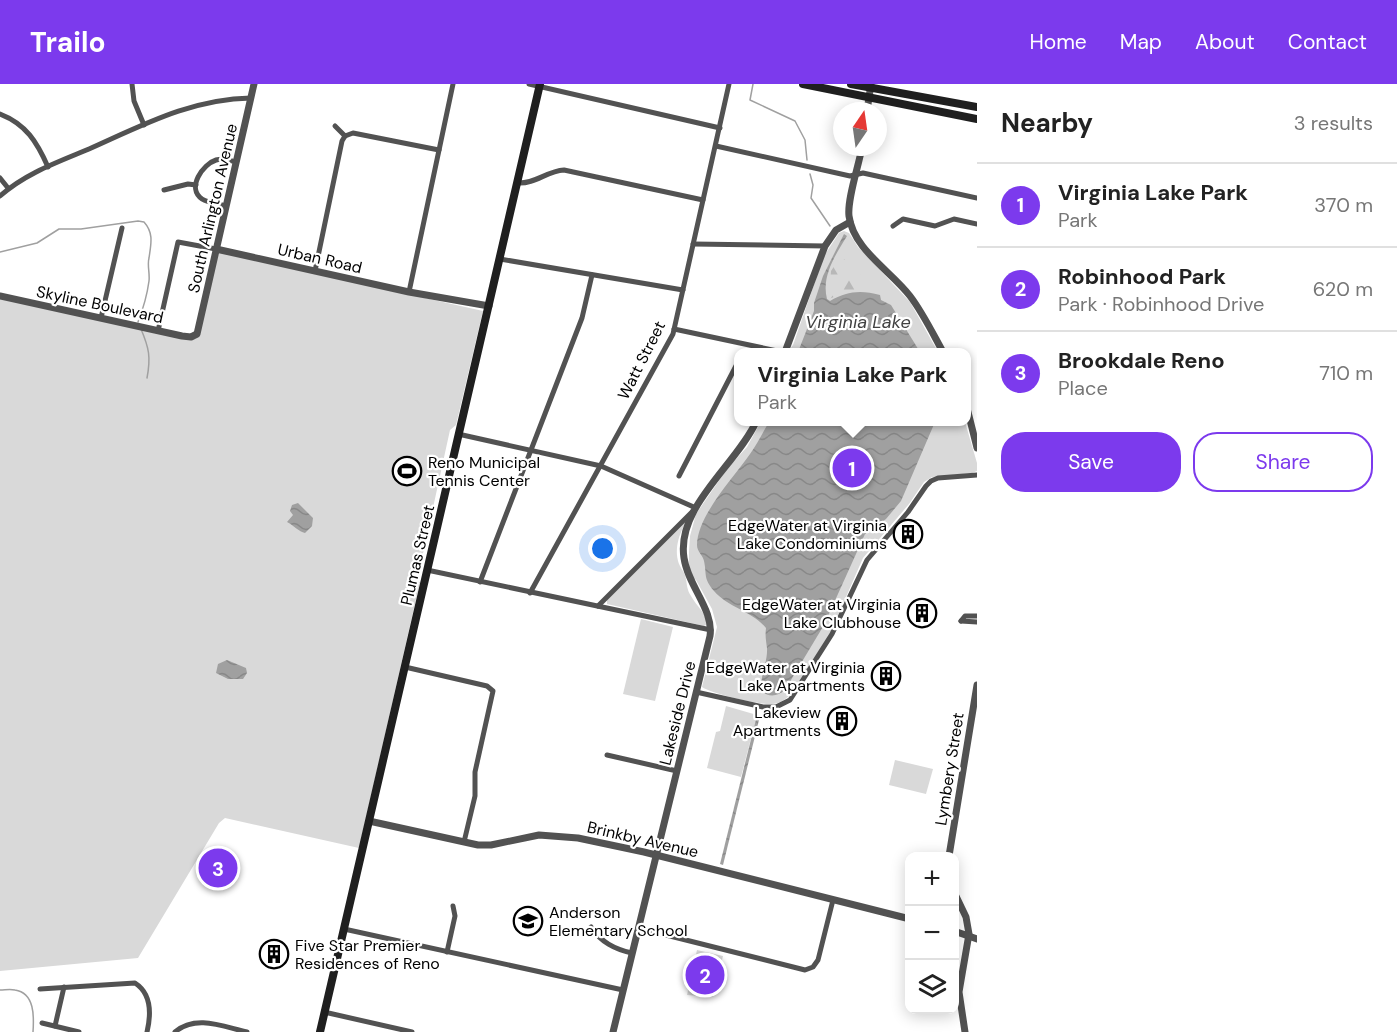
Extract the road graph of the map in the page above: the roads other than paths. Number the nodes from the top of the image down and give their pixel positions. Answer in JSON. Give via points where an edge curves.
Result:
{"nodes":[{"id":1,"x":132,"y":84,"type":"edge"},
{"id":2,"x":254,"y":84,"type":"edge"},
{"id":3,"x":453,"y":84,"type":"edge"},
{"id":4,"x":529,"y":84,"type":"edge"},
{"id":5,"x":729,"y":84,"type":"edge"},
{"id":6,"x":803,"y":84,"type":"edge"},
{"id":7,"x":851,"y":84,"type":"edge"},
{"id":8,"x":539,"y":85,"type":"edge"},
{"id":9,"x":870,"y":86,"type":"edge"},
{"id":10,"x":251,"y":98,"type":"junction"},
{"id":11,"x":869,"y":98,"type":"junction"},
{"id":12,"x":868,"y":102,"type":"edge"},
{"id":13,"x":977,"y":107,"type":"edge"},
{"id":14,"x":0,"y":114,"type":"edge"},
{"id":15,"x":977,"y":119,"type":"edge"},
{"id":16,"x":144,"y":125,"type":"junction"},
{"id":17,"x":335,"y":126,"type":"dead end"},
{"id":18,"x":720,"y":128,"type":"junction"},
{"id":19,"x":345,"y":136,"type":"junction"},
{"id":20,"x":716,"y":146,"type":"junction"},
{"id":21,"x":439,"y":150,"type":"junction"},
{"id":22,"x":860,"y":156,"type":"edge"},
{"id":23,"x":236,"y":162,"type":"junction"},
{"id":24,"x":48,"y":167,"type":"junction"},
{"id":25,"x":857,"y":174,"type":"junction"},
{"id":26,"x":0,"y":178,"type":"edge"},
{"id":27,"x":518,"y":183,"type":"junction"},
{"id":28,"x":196,"y":185,"type":"junction"},
{"id":29,"x":8,"y":189,"type":"junction"},
{"id":30,"x":164,"y":190,"type":"dead end"},
{"id":31,"x":0,"y":196,"type":"edge"},
{"id":32,"x":977,"y":198,"type":"edge"},
{"id":33,"x":703,"y":200,"type":"junction"},
{"id":34,"x":226,"y":206,"type":"junction"},
{"id":35,"x":850,"y":222,"type":"junction"},
{"id":36,"x":977,"y":224,"type":"edge"},
{"id":37,"x":893,"y":226,"type":"dead end"},
{"id":38,"x":122,"y":228,"type":"dead end"},
{"id":39,"x":693,"y":244,"type":"junction"},
{"id":40,"x":825,"y":246,"type":"junction"},
{"id":41,"x":216,"y":249,"type":"junction"},
{"id":42,"x":500,"y":259,"type":"junction"},
{"id":43,"x":315,"y":271,"type":"junction"},
{"id":44,"x":592,"y":275,"type":"junction"},
{"id":45,"x":683,"y":290,"type":"junction"},
{"id":46,"x":409,"y":292,"type":"junction"},
{"id":47,"x":0,"y":296,"type":"edge"},
{"id":48,"x":457,"y":301,"type":"junction"},
{"id":49,"x":489,"y":306,"type":"junction"},
{"id":50,"x":486,"y":315,"type":"junction"},
{"id":51,"x":101,"y":318,"type":"junction"},
{"id":52,"x":674,"y":329,"type":"junction"},
{"id":53,"x":158,"y":331,"type":"junction"},
{"id":54,"x":194,"y":336,"type":"joint"},
{"id":55,"x":747,"y":345,"type":"junction"},
{"id":56,"x":745,"y":348,"type":"edge"},
{"id":57,"x":762,"y":348,"type":"edge"},
{"id":58,"x":785,"y":348,"type":"edge"},
{"id":59,"x":941,"y":348,"type":"edge"},
{"id":60,"x":734,"y":370,"type":"edge"},
{"id":61,"x":971,"y":424,"type":"edge"},
{"id":62,"x":754,"y":426,"type":"edge"},
{"id":63,"x":458,"y":434,"type":"junction"},
{"id":64,"x":977,"y":448,"type":"edge"},
{"id":65,"x":531,"y":450,"type":"junction"},
{"id":66,"x":601,"y":466,"type":"junction"},
{"id":67,"x":977,"y":475,"type":"edge"},
{"id":68,"x":679,"y":476,"type":"dead end"},
{"id":69,"x":696,"y":508,"type":"junction"},
{"id":70,"x":427,"y":570,"type":"junction"},
{"id":71,"x":480,"y":582,"type":"junction"},
{"id":72,"x":530,"y":593,"type":"junction"},
{"id":73,"x":598,"y":606,"type":"junction"},
{"id":74,"x":977,"y":616,"type":"edge"},
{"id":75,"x":977,"y":622,"type":"edge"},
{"id":76,"x":711,"y":630,"type":"junction"},
{"id":77,"x":405,"y":667,"type":"junction"},
{"id":78,"x":977,"y":690,"type":"edge"},
{"id":79,"x":696,"y":692,"type":"junction"},
{"id":80,"x":607,"y":755,"type":"dead end"},
{"id":81,"x":677,"y":771,"type":"junction"},
{"id":82,"x":369,"y":821,"type":"junction"},
{"id":83,"x":464,"y":842,"type":"junction"},
{"id":84,"x":950,"y":852,"type":"edge"},
{"id":85,"x":656,"y":855,"type":"junction"},
{"id":86,"x":833,"y":900,"type":"junction"},
{"id":87,"x":959,"y":902,"type":"edge"},
{"id":88,"x":453,"y":906,"type":"dead end"},
{"id":89,"x":905,"y":919,"type":"edge"},
{"id":90,"x":591,"y":927,"type":"dead end"},
{"id":91,"x":638,"y":928,"type":"junction"},
{"id":92,"x":344,"y":929,"type":"junction"},
{"id":93,"x":959,"y":932,"type":"edge"},
{"id":94,"x":969,"y":934,"type":"junction"},
{"id":95,"x":977,"y":939,"type":"edge"},
{"id":96,"x":447,"y":952,"type":"junction"},
{"id":97,"x":632,"y":953,"type":"junction"},
{"id":98,"x":64,"y":987,"type":"junction"},
{"id":99,"x":40,"y":989,"type":"dead end"},
{"id":100,"x":623,"y":990,"type":"junction"},
{"id":101,"x":324,"y":1012,"type":"junction"},
{"id":102,"x":42,"y":1023,"type":"dead end"},
{"id":103,"x":55,"y":1026,"type":"junction"},
{"id":104,"x":79,"y":1032,"type":"edge"},
{"id":105,"x":147,"y":1032,"type":"edge"},
{"id":106,"x":176,"y":1032,"type":"edge"},
{"id":107,"x":247,"y":1032,"type":"edge"},
{"id":108,"x":320,"y":1032,"type":"edge"},
{"id":109,"x":412,"y":1032,"type":"edge"},
{"id":110,"x":613,"y":1032,"type":"edge"},
{"id":111,"x":965,"y":1032,"type":"edge"}],
"edges":[{"from":1,"to":16,"type":"street"},
{"from":2,"to":10,"type":"street","name":"South Arlington Avenue"},
{"from":3,"to":21,"type":"street"},
{"from":4,"to":8,"type":"street"},
{"from":5,"to":18,"type":"street","name":"Watt Street"},
{"from":6,"to":11,"type":"main road"},
{"from":7,"to":9,"type":"main road"},
{"from":8,"to":18,"type":"street"},
{"from":8,"to":27,"type":"main road","name":"Plumas Street"},
{"from":9,"to":11,"type":"street"},
{"from":9,"to":13,"type":"main road"},
{"from":10,"to":16,"type":"street","via":[[193,105]]},
{"from":10,"to":23,"type":"street","name":"South Arlington Avenue"},
{"from":11,"to":12,"type":"street"},
{"from":11,"to":15,"type":"main road"},
{"from":14,"to":24,"type":"street","via":[[29,132]]},
{"from":16,"to":24,"type":"street"},
{"from":17,"to":19,"type":"street"},
{"from":18,"to":20,"type":"street","name":"Watt Street"},
{"from":19,"to":21,"type":"street","via":[[353,133]]},
{"from":19,"to":43,"type":"street"},
{"from":20,"to":25,"type":"street","via":[[850,176]]},
{"from":20,"to":33,"type":"street","name":"Watt Street"},
{"from":21,"to":46,"type":"street"},
{"from":22,"to":25,"type":"street"},
{"from":23,"to":28,"type":"street","via":[[212,162],[199,174]]},
{"from":23,"to":34,"type":"street","name":"South Arlington Avenue"},
{"from":24,"to":29,"type":"street"},
{"from":25,"to":32,"type":"street"},
{"from":25,"to":35,"type":"street","via":[[849,206]]},
{"from":26,"to":29,"type":"street"},
{"from":27,"to":33,"type":"street","via":[[530,183],[564,170]]},
{"from":27,"to":42,"type":"main road","name":"Plumas Street"},
{"from":28,"to":30,"type":"street"},
{"from":28,"to":34,"type":"street","via":[[202,199]]},
{"from":29,"to":31,"type":"street"},
{"from":33,"to":39,"type":"street","name":"Watt Street"},
{"from":34,"to":41,"type":"street","name":"South Arlington Avenue"},
{"from":35,"to":40,"type":"street","via":[[836,230]]},
{"from":35,"to":59,"type":"street","via":[[860,242],[914,301]]},
{"from":36,"to":37,"type":"street","via":[[954,219],[935,226],[903,219]]},
{"from":38,"to":51,"type":"street"},
{"from":39,"to":40,"type":"street"},
{"from":39,"to":45,"type":"street","name":"Watt Street"},
{"from":40,"to":58,"type":"street"},
{"from":41,"to":43,"type":"street","name":"Urban Road"},
{"from":41,"to":53,"type":"street","name":"Urban Road","via":[[178,242]]},
{"from":41,"to":54,"type":"street","name":"South Arlington Avenue","via":[[199,329]]},
{"from":42,"to":44,"type":"street"},
{"from":42,"to":49,"type":"main road","name":"Plumas Street"},
{"from":43,"to":46,"type":"street","name":"Urban Road"},
{"from":44,"to":45,"type":"street"},
{"from":44,"to":65,"type":"street","via":[[582,318]]},
{"from":45,"to":52,"type":"street","name":"Watt Street"},
{"from":46,"to":48,"type":"street","name":"Urban Road"},
{"from":47,"to":51,"type":"street","name":"Skyline Boulevard"},
{"from":48,"to":49,"type":"street","name":"Urban Road"},
{"from":48,"to":50,"type":"street","name":"Urban Road"},
{"from":49,"to":50,"type":"main road","name":"Plumas Street"},
{"from":50,"to":63,"type":"main road","name":"Plumas Street"},
{"from":51,"to":53,"type":"street","name":"Skyline Boulevard"},
{"from":52,"to":55,"type":"street"},
{"from":52,"to":66,"type":"street","name":"Watt Street"},
{"from":53,"to":54,"type":"street","name":"Skyline Boulevard"},
{"from":55,"to":56,"type":"street"},
{"from":55,"to":57,"type":"street"},
{"from":60,"to":68,"type":"street"},
{"from":61,"to":64,"type":"street"},
{"from":62,"to":69,"type":"street"},
{"from":63,"to":65,"type":"street"},
{"from":63,"to":70,"type":"main road","name":"Plumas Street"},
{"from":65,"to":66,"type":"street"},
{"from":65,"to":71,"type":"street"},
{"from":66,"to":69,"type":"street"},
{"from":66,"to":72,"type":"street","name":"Watt Street"},
{"from":67,"to":79,"type":"street","via":[[934,479],[926,486],[863,566],[836,628],[789,700],[776,707],[763,707]]},
{"from":69,"to":73,"type":"street"},
{"from":69,"to":76,"type":"street","via":[[684,540],[684,560]]},
{"from":70,"to":71,"type":"street"},
{"from":70,"to":77,"type":"main road","name":"Plumas Street"},
{"from":71,"to":72,"type":"street"},
{"from":72,"to":73,"type":"street"},
{"from":73,"to":76,"type":"street"},
{"from":74,"to":75,"type":"street","via":[[965,616],[961,621]]},
{"from":76,"to":79,"type":"street","name":"Lakeside Drive"},
{"from":77,"to":82,"type":"main road","name":"Plumas Street"},
{"from":77,"to":83,"type":"street","via":[[487,686],[493,691]]},
{"from":78,"to":84,"type":"street","name":"Lymbery Street"},
{"from":79,"to":81,"type":"street","name":"Lakeside Drive"},
{"from":80,"to":81,"type":"street"},
{"from":81,"to":85,"type":"street","name":"Lakeside Drive"},
{"from":82,"to":83,"type":"street","name":"Brinkby Avenue"},
{"from":82,"to":92,"type":"main road","name":"Plumas Street"},
{"from":83,"to":85,"type":"street","name":"Brinkby Avenue","via":[[485,846],[525,837],[563,836]]},
{"from":85,"to":86,"type":"street","name":"Brinkby Avenue"},
{"from":85,"to":91,"type":"street","name":"Lakeside Drive"},
{"from":86,"to":89,"type":"street","name":"Brinkby Avenue"},
{"from":86,"to":91,"type":"street","via":[[818,960],[805,970]]},
{"from":87,"to":94,"type":"street"},
{"from":88,"to":96,"type":"street","via":[[455,916]]},
{"from":90,"to":97,"type":"street","via":[[607,943]]},
{"from":91,"to":97,"type":"street","name":"Lakeside Drive"},
{"from":92,"to":96,"type":"street"},
{"from":92,"to":101,"type":"main road","name":"Plumas Street"},
{"from":93,"to":94,"type":"street"},
{"from":94,"to":95,"type":"street"},
{"from":94,"to":111,"type":"street","via":[[959,992]]},
{"from":96,"to":100,"type":"street"},
{"from":97,"to":100,"type":"street","name":"Lakeside Drive"},
{"from":98,"to":99,"type":"street"},
{"from":98,"to":103,"type":"street"},
{"from":98,"to":105,"type":"street","via":[[135,983],[141,986],[150,1009]]},
{"from":100,"to":110,"type":"street","name":"Lakeside Drive"},
{"from":101,"to":108,"type":"main road","name":"Plumas Street"},
{"from":101,"to":109,"type":"street"},
{"from":102,"to":103,"type":"street"},
{"from":103,"to":104,"type":"street"},
{"from":106,"to":107,"type":"street","via":[[196,1022]]}]}
